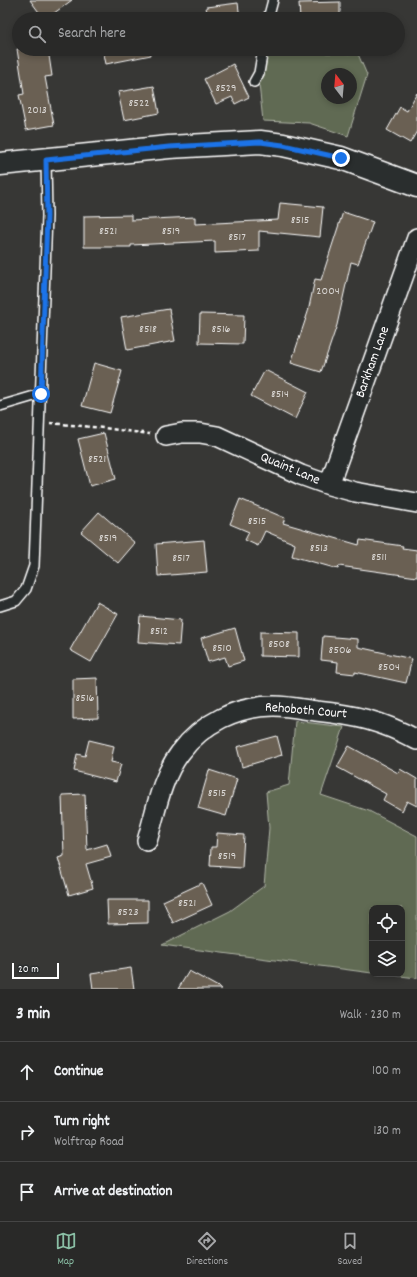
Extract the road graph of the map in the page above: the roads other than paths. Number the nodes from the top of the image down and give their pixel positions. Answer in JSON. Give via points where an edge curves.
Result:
{"nodes":[{"id":1,"x":273,"y":0,"type":"edge"},
{"id":2,"x":270,"y":12,"type":"edge"},
{"id":3,"x":261,"y":56,"type":"edge"},
{"id":4,"x":254,"y":82,"type":"dead end"},
{"id":5,"x":46,"y":160,"type":"junction"},
{"id":6,"x":0,"y":164,"type":"edge"},
{"id":7,"x":417,"y":186,"type":"edge"},
{"id":8,"x":417,"y":238,"type":"edge"},
{"id":9,"x":41,"y":394,"type":"junction"},
{"id":10,"x":0,"y":406,"type":"edge"},
{"id":11,"x":166,"y":436,"type":"road end"},
{"id":12,"x":329,"y":485,"type":"junction"},
{"id":13,"x":417,"y":503,"type":"edge"},
{"id":14,"x":0,"y":606,"type":"edge"},
{"id":15,"x":417,"y":740,"type":"edge"},
{"id":16,"x":147,"y":841,"type":"dead end"}],
"edges":[{"from":1,"to":2,"type":"lane"},
{"from":3,"to":4,"type":"lane","via":[[259,73]]},
{"from":5,"to":6,"type":"street"},
{"from":5,"to":7,"type":"street","via":[[169,147],[260,142],[341,158]]},
{"from":5,"to":9,"type":"lane","via":[[47,216]]},
{"from":8,"to":12,"type":"street","name":"Barkham Lane"},
{"from":9,"to":10,"type":"lane"},
{"from":9,"to":14,"type":"lane","via":[[34,566],[26,589],[16,601]]},
{"from":11,"to":12,"type":"street","name":"Quaint Lane","via":[[200,433],[217,436],[301,475]]},
{"from":12,"to":13,"type":"street","name":"Quaint Lane"},
{"from":15,"to":16,"type":"street","name":"Rehoboth Court","via":[[396,729],[348,714],[275,706],[254,707],[234,713],[198,733],[180,753],[169,770],[161,790]]}]}
